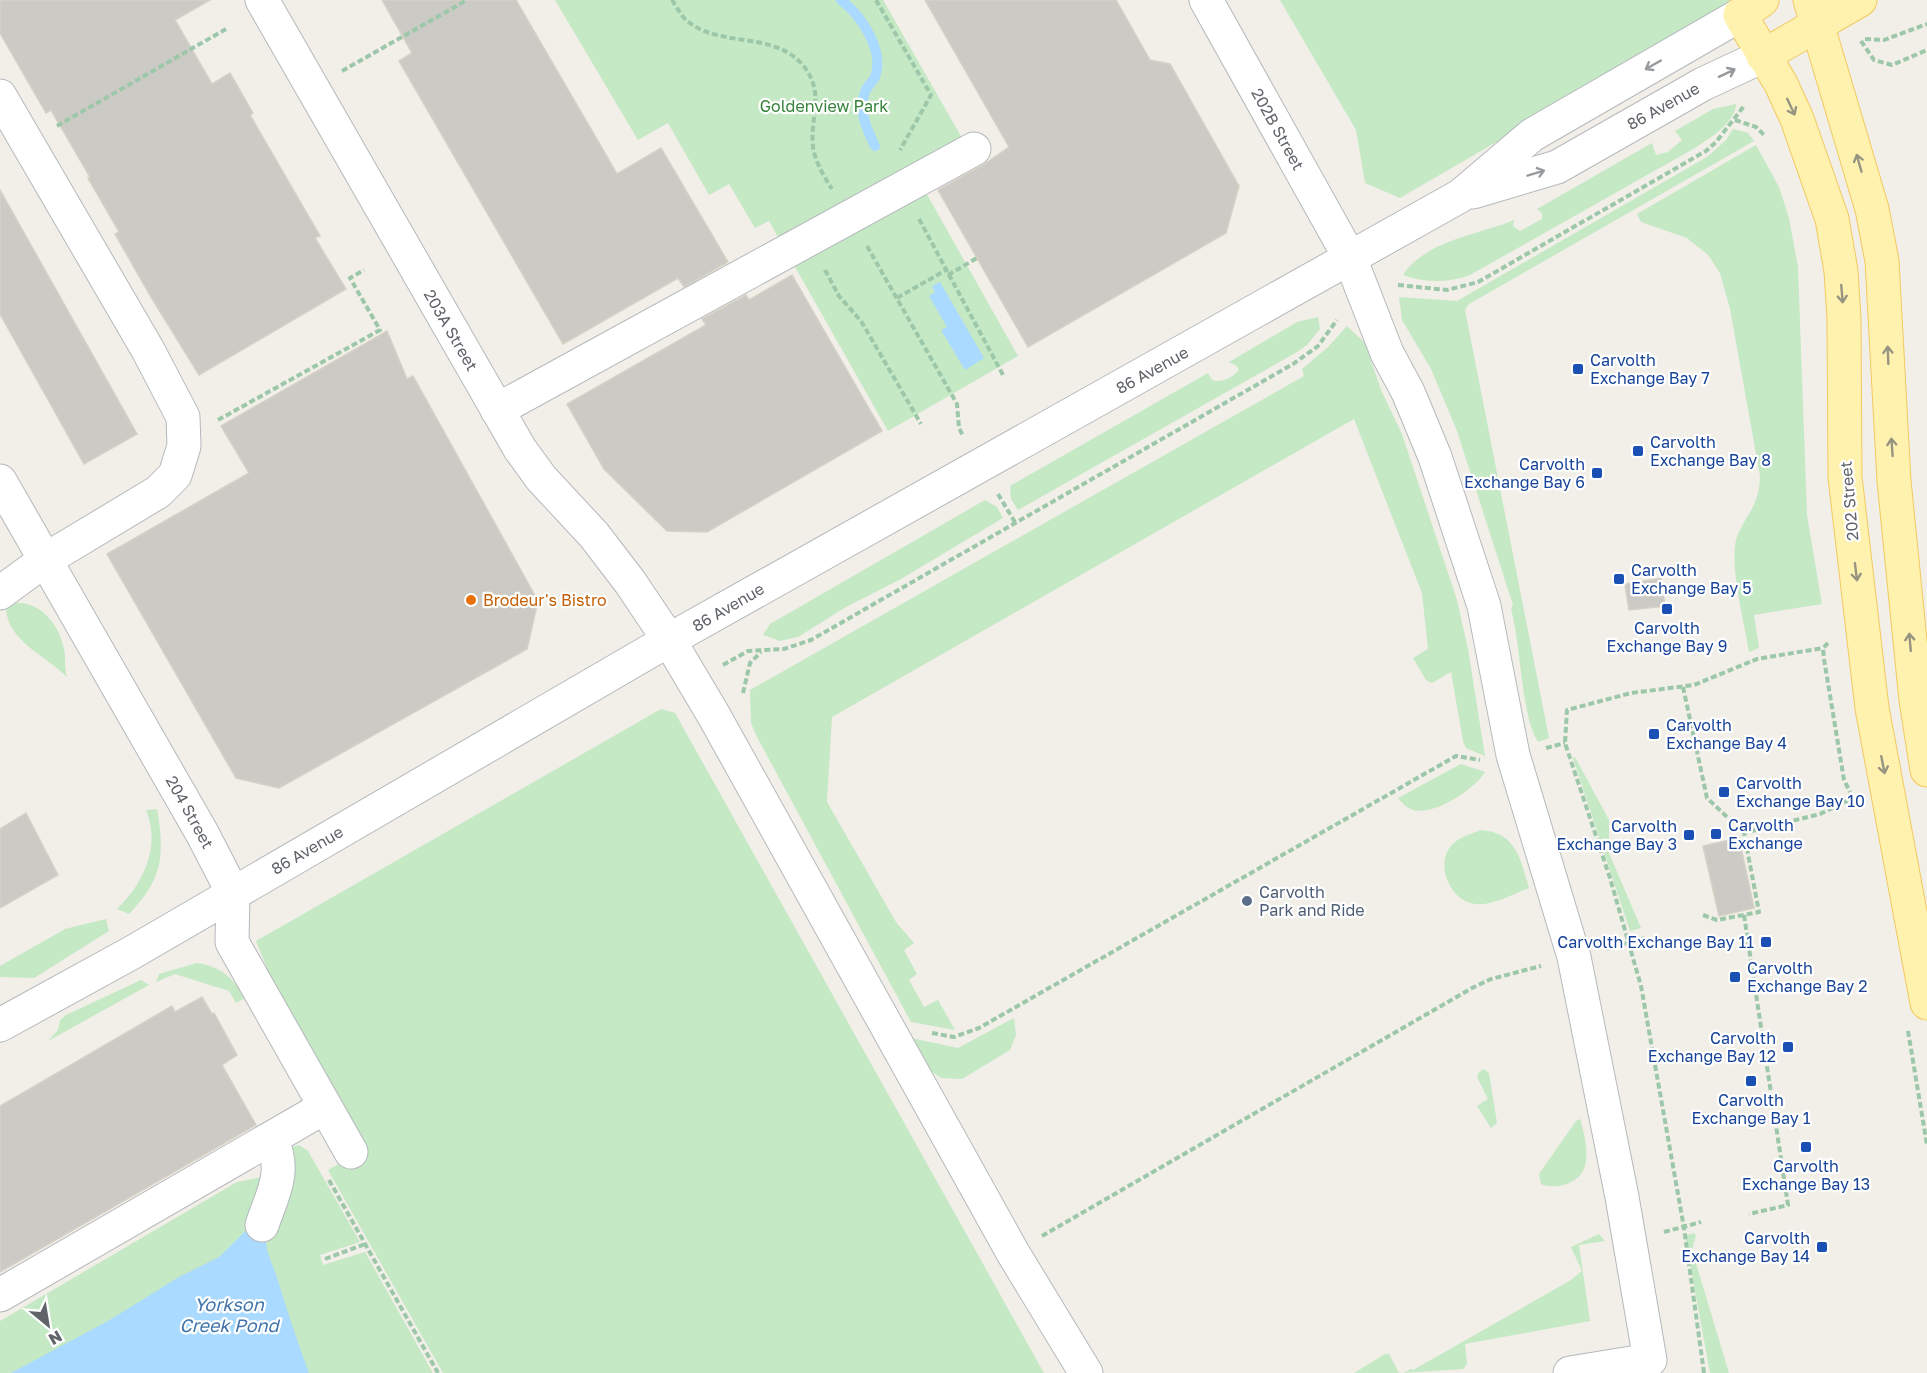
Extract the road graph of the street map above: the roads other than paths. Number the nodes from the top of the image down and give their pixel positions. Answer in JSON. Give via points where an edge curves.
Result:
{"nodes":[{"id":1,"x":262,"y":0,"type":"edge"},
{"id":2,"x":1206,"y":0,"type":"edge"},
{"id":3,"x":1860,"y":0,"type":"edge"},
{"id":4,"x":1751,"y":7,"type":"edge"},
{"id":5,"x":1814,"y":12,"type":"edge"},
{"id":6,"x":1763,"y":56,"type":"junction"},
{"id":7,"x":0,"y":96,"type":"edge"},
{"id":8,"x":974,"y":149,"type":"dead end"},
{"id":9,"x":1460,"y":196,"type":"junction"},
{"id":10,"x":1350,"y":258,"type":"junction"},
{"id":11,"x":497,"y":410,"type":"junction"},
{"id":12,"x":0,"y":481,"type":"edge"},
{"id":13,"x":45,"y":560,"type":"junction"},
{"id":14,"x":0,"y":593,"type":"edge"},
{"id":15,"x":669,"y":640,"type":"junction"},
{"id":16,"x":1927,"y":770,"type":"edge"},
{"id":17,"x":232,"y":893,"type":"junction"},
{"id":18,"x":1927,"y":1003,"type":"edge"},
{"id":19,"x":0,"y":1025,"type":"edge"},
{"id":20,"x":325,"y":1107,"type":"junction"},
{"id":21,"x":271,"y":1139,"type":"junction"},
{"id":22,"x":351,"y":1152,"type":"dead end"},
{"id":23,"x":262,"y":1225,"type":"dead end"},
{"id":24,"x":0,"y":1295,"type":"edge"},
{"id":25,"x":1086,"y":1373,"type":"edge"},
{"id":26,"x":1570,"y":1373,"type":"edge"}],
"edges":[{"from":1,"to":11,"type":"street","name":"203A Street"},
{"from":2,"to":10,"type":"street","name":"202B Street"},
{"from":3,"to":5,"type":"main road","name":"86 Avenue"},
{"from":4,"to":6,"type":"main road","name":"202 Street"},
{"from":4,"to":9,"type":"street","name":"86 Avenue","one_way":true,"via":[[1532,135]]},
{"from":5,"to":6,"type":"main road","name":"86 Avenue"},
{"from":16,"to":5,"type":"main road","one_way":true,"via":[[1894,481],[1882,261],[1872,209]]},
{"from":9,"to":6,"type":"street","name":"86 Avenue","one_way":true,"via":[[1557,166],[1703,84]]},
{"from":6,"to":18,"type":"main road","name":"202 Street","one_way":true,"via":[[1797,119],[1832,219],[1845,319],[1845,477],[1872,708]]},
{"from":7,"to":13,"type":"street","via":[[183,417],[184,446],[175,475],[158,492]]},
{"from":8,"to":11,"type":"street"},
{"from":9,"to":10,"type":"street","name":"86 Avenue"},
{"from":10,"to":15,"type":"street","name":"86 Avenue"},
{"from":10,"to":26,"type":"street","name":"202B Street","via":[[1435,457],[1484,606],[1513,755],[1574,957],[1622,1197],[1650,1360]]},
{"from":11,"to":15,"type":"street","name":"203A Street","via":[[541,478],[594,535]]},
{"from":12,"to":13,"type":"street","name":"204 Street"},
{"from":13,"to":14,"type":"street"},
{"from":13,"to":17,"type":"street","name":"204 Street","via":[[174,783]]},
{"from":15,"to":17,"type":"street","name":"86 Avenue"},
{"from":15,"to":25,"type":"street","name":"203A Street","via":[[1013,1253]]},
{"from":17,"to":19,"type":"street","name":"86 Avenue"},
{"from":17,"to":20,"type":"street","name":"204 Street","via":[[232,942]]},
{"from":20,"to":21,"type":"street"},
{"from":20,"to":22,"type":"street","name":"204 Street"},
{"from":21,"to":23,"type":"street","via":[[280,1167]]},
{"from":21,"to":24,"type":"street"}]}
